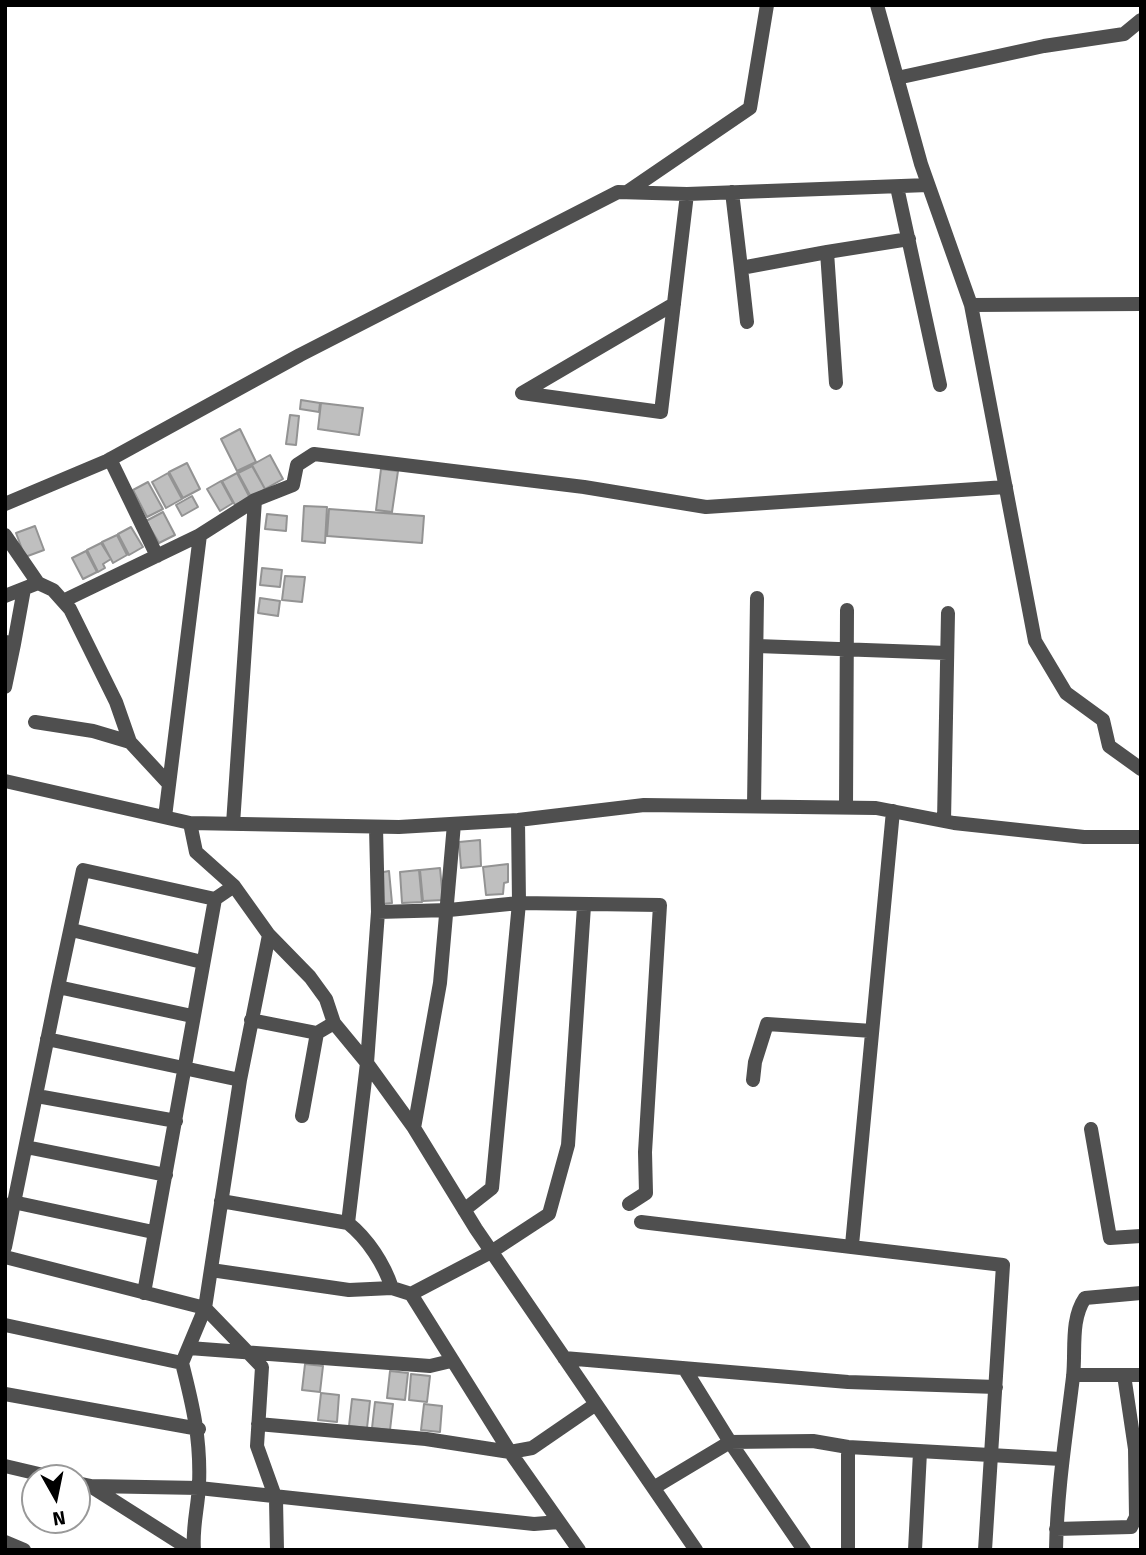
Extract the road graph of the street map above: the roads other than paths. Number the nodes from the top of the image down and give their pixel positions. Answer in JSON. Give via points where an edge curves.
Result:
{"nodes":[{"id":1,"x":767,"y":5,"type":"edge"},
{"id":2,"x":877,"y":5,"type":"edge"},
{"id":3,"x":1141,"y":20,"type":"edge"},
{"id":4,"x":897,"y":78,"type":"junction"},
{"id":5,"x":928,"y":185,"type":"junction"},
{"id":6,"x":897,"y":187,"type":"junction"},
{"id":7,"x":627,"y":192,"type":"junction"},
{"id":8,"x":732,"y":192,"type":"junction"},
{"id":9,"x":687,"y":194,"type":"junction"},
{"id":10,"x":909,"y":239,"type":"junction"},
{"id":11,"x":827,"y":252,"type":"junction"},
{"id":12,"x":741,"y":268,"type":"junction"},
{"id":13,"x":674,"y":304,"type":"junction"},
{"id":14,"x":1141,"y":304,"type":"edge"},
{"id":15,"x":971,"y":305,"type":"junction"},
{"id":16,"x":747,"y":322,"type":"dead end"},
{"id":17,"x":836,"y":383,"type":"dead end"},
{"id":18,"x":940,"y":384,"type":"dead end"},
{"id":19,"x":110,"y":460,"type":"junction"},
{"id":20,"x":1006,"y":487,"type":"junction"},
{"id":21,"x":255,"y":500,"type":"junction"},
{"id":22,"x":5,"y":504,"type":"edge"},
{"id":23,"x":200,"y":535,"type":"junction"},
{"id":24,"x":5,"y":536,"type":"edge"},
{"id":25,"x":157,"y":556,"type":"junction"},
{"id":26,"x":31,"y":586,"type":"junction"},
{"id":27,"x":5,"y":596,"type":"edge"},
{"id":28,"x":757,"y":598,"type":"dead end"},
{"id":29,"x":63,"y":601,"type":"junction"},
{"id":30,"x":847,"y":610,"type":"dead end"},
{"id":31,"x":948,"y":613,"type":"dead end"},
{"id":32,"x":9,"y":643,"type":"edge"},
{"id":33,"x":757,"y":646,"type":"junction"},
{"id":34,"x":847,"y":651,"type":"junction"},
{"id":35,"x":947,"y":653,"type":"junction"},
{"id":36,"x":5,"y":687,"type":"edge"},
{"id":37,"x":35,"y":722,"type":"dead end"},
{"id":38,"x":130,"y":742,"type":"junction"},
{"id":39,"x":1141,"y":769,"type":"edge"},
{"id":40,"x":5,"y":782,"type":"edge"},
{"id":41,"x":168,"y":783,"type":"junction"},
{"id":42,"x":754,"y":806,"type":"junction"},
{"id":43,"x":846,"y":807,"type":"junction"},
{"id":44,"x":893,"y":811,"type":"junction"},
{"id":45,"x":165,"y":817,"type":"junction"},
{"id":46,"x":519,"y":820,"type":"junction"},
{"id":47,"x":944,"y":821,"type":"junction"},
{"id":48,"x":190,"y":822,"type":"junction"},
{"id":49,"x":233,"y":824,"type":"junction"},
{"id":50,"x":454,"y":824,"type":"junction"},
{"id":51,"x":376,"y":827,"type":"junction"},
{"id":52,"x":1141,"y":837,"type":"edge"},
{"id":53,"x":234,"y":886,"type":"junction"},
{"id":54,"x":215,"y":899,"type":"junction"},
{"id":55,"x":519,"y":903,"type":"junction"},
{"id":56,"x":583,"y":906,"type":"junction"},
{"id":57,"x":449,"y":911,"type":"junction"},
{"id":58,"x":378,"y":912,"type":"junction"},
{"id":59,"x":72,"y":930,"type":"junction"},
{"id":60,"x":269,"y":935,"type":"junction"},
{"id":61,"x":201,"y":962,"type":"junction"},
{"id":62,"x":58,"y":987,"type":"junction"},
{"id":63,"x":192,"y":1016,"type":"junction"},
{"id":64,"x":251,"y":1020,"type":"junction"},
{"id":65,"x":334,"y":1023,"type":"junction"},
{"id":66,"x":872,"y":1031,"type":"junction"},
{"id":67,"x":317,"y":1033,"type":"junction"},
{"id":68,"x":47,"y":1040,"type":"junction"},
{"id":69,"x":367,"y":1063,"type":"junction"},
{"id":70,"x":184,"y":1068,"type":"junction"},
{"id":71,"x":240,"y":1080,"type":"junction"},
{"id":72,"x":753,"y":1080,"type":"dead end"},
{"id":73,"x":37,"y":1096,"type":"junction"},
{"id":74,"x":302,"y":1116,"type":"dead end"},
{"id":75,"x":176,"y":1121,"type":"junction"},
{"id":76,"x":414,"y":1128,"type":"junction"},
{"id":77,"x":1091,"y":1129,"type":"dead end"},
{"id":78,"x":26,"y":1147,"type":"junction"},
{"id":79,"x":166,"y":1175,"type":"junction"},
{"id":80,"x":221,"y":1201,"type":"junction"},
{"id":81,"x":13,"y":1202,"type":"junction"},
{"id":82,"x":629,"y":1204,"type":"dead end"},
{"id":83,"x":464,"y":1210,"type":"junction"},
{"id":84,"x":641,"y":1222,"type":"dead end"},
{"id":85,"x":348,"y":1223,"type":"junction"},
{"id":86,"x":153,"y":1232,"type":"junction"},
{"id":87,"x":1141,"y":1236,"type":"edge"},
{"id":88,"x":852,"y":1245,"type":"junction"},
{"id":89,"x":5,"y":1247,"type":"edge"},
{"id":90,"x":492,"y":1252,"type":"junction"},
{"id":91,"x":5,"y":1257,"type":"edge"},
{"id":92,"x":211,"y":1270,"type":"junction"},
{"id":93,"x":392,"y":1288,"type":"junction"},
{"id":94,"x":144,"y":1293,"type":"junction"},
{"id":95,"x":1141,"y":1293,"type":"edge"},
{"id":96,"x":411,"y":1294,"type":"junction"},
{"id":97,"x":205,"y":1308,"type":"junction"},
{"id":98,"x":5,"y":1325,"type":"edge"},
{"id":99,"x":189,"y":1348,"type":"junction"},
{"id":100,"x":246,"y":1352,"type":"junction"},
{"id":101,"x":564,"y":1358,"type":"junction"},
{"id":102,"x":451,"y":1361,"type":"junction"},
{"id":103,"x":183,"y":1363,"type":"junction"},
{"id":104,"x":686,"y":1370,"type":"junction"},
{"id":105,"x":1124,"y":1374,"type":"junction"},
{"id":106,"x":1073,"y":1375,"type":"junction"},
{"id":107,"x":1141,"y":1376,"type":"edge"},
{"id":108,"x":996,"y":1387,"type":"junction"},
{"id":109,"x":5,"y":1394,"type":"edge"},
{"id":110,"x":596,"y":1404,"type":"junction"},
{"id":111,"x":258,"y":1424,"type":"junction"},
{"id":112,"x":199,"y":1429,"type":"junction"},
{"id":113,"x":730,"y":1442,"type":"junction"},
{"id":114,"x":848,"y":1447,"type":"junction"},
{"id":115,"x":1138,"y":1449,"type":"edge"},
{"id":116,"x":510,"y":1452,"type":"junction"},
{"id":117,"x":920,"y":1452,"type":"junction"},
{"id":118,"x":991,"y":1456,"type":"junction"},
{"id":119,"x":1061,"y":1459,"type":"junction"},
{"id":120,"x":91,"y":1485,"type":"edge"},
{"id":121,"x":655,"y":1487,"type":"junction"},
{"id":122,"x":199,"y":1488,"type":"junction"},
{"id":123,"x":91,"y":1489,"type":"edge"},
{"id":124,"x":276,"y":1499,"type":"junction"},
{"id":125,"x":559,"y":1522,"type":"junction"},
{"id":126,"x":1056,"y":1529,"type":"junction"},
{"id":127,"x":5,"y":1542,"type":"edge"},
{"id":128,"x":24,"y":1550,"type":"edge"},
{"id":129,"x":192,"y":1550,"type":"edge"},
{"id":130,"x":277,"y":1550,"type":"edge"},
{"id":131,"x":579,"y":1550,"type":"edge"},
{"id":132,"x":696,"y":1550,"type":"edge"},
{"id":133,"x":804,"y":1550,"type":"edge"},
{"id":134,"x":848,"y":1550,"type":"edge"},
{"id":135,"x":915,"y":1550,"type":"edge"},
{"id":136,"x":985,"y":1550,"type":"edge"},
{"id":137,"x":1056,"y":1550,"type":"edge"}],
"edges":[{"from":1,"to":7,"type":"street","via":[[750,108]]},
{"from":2,"to":4,"type":"street"},
{"from":3,"to":4,"type":"street","via":[[1124,34]]},
{"from":4,"to":5,"type":"street"},
{"from":5,"to":6,"type":"street"},
{"from":5,"to":15,"type":"street"},
{"from":6,"to":8,"type":"street"},
{"from":6,"to":10,"type":"street"},
{"from":7,"to":9,"type":"street"},
{"from":7,"to":19,"type":"street","via":[[618,192],[300,355]]},
{"from":8,"to":9,"type":"street"},
{"from":8,"to":12,"type":"street"},
{"from":9,"to":13,"type":"street"},
{"from":10,"to":11,"type":"street"},
{"from":10,"to":18,"type":"street"},
{"from":11,"to":12,"type":"street"},
{"from":11,"to":17,"type":"street"},
{"from":12,"to":16,"type":"street"},
{"from":13,"to":13,"type":"street","via":[[661,412],[522,393],[650,318]]},
{"from":14,"to":15,"type":"street"},
{"from":15,"to":20,"type":"street"},
{"from":19,"to":22,"type":"street"},
{"from":19,"to":25,"type":"street"},
{"from":20,"to":21,"type":"street","via":[[706,507],[314,454],[297,465],[293,485]]},
{"from":20,"to":39,"type":"street","via":[[1035,641],[1066,693],[1103,720],[1109,747]]},
{"from":21,"to":23,"type":"street"},
{"from":21,"to":49,"type":"street"},
{"from":23,"to":25,"type":"street"},
{"from":23,"to":41,"type":"street"},
{"from":24,"to":26,"type":"street"},
{"from":25,"to":29,"type":"street"},
{"from":26,"to":27,"type":"street"},
{"from":26,"to":29,"type":"street","via":[[53,590]]},
{"from":26,"to":32,"type":"street"},
{"from":28,"to":33,"type":"street"},
{"from":29,"to":38,"type":"street","via":[[116,702]]},
{"from":30,"to":34,"type":"street"},
{"from":31,"to":35,"type":"street"},
{"from":32,"to":36,"type":"street"},
{"from":33,"to":34,"type":"street"},
{"from":33,"to":42,"type":"street"},
{"from":34,"to":35,"type":"street"},
{"from":34,"to":43,"type":"street"},
{"from":35,"to":47,"type":"street"},
{"from":37,"to":38,"type":"street"},
{"from":38,"to":41,"type":"street"},
{"from":40,"to":45,"type":"street"},
{"from":41,"to":45,"type":"street"},
{"from":42,"to":43,"type":"street"},
{"from":42,"to":46,"type":"street","via":[[644,805]]},
{"from":43,"to":44,"type":"street"},
{"from":44,"to":47,"type":"street"},
{"from":44,"to":66,"type":"street"},
{"from":45,"to":48,"type":"street"},
{"from":46,"to":50,"type":"street"},
{"from":46,"to":55,"type":"street"},
{"from":47,"to":52,"type":"street","via":[[1084,837]]},
{"from":48,"to":49,"type":"street"},
{"from":48,"to":53,"type":"street","via":[[196,852]]},
{"from":49,"to":51,"type":"street"},
{"from":50,"to":51,"type":"street"},
{"from":50,"to":57,"type":"street"},
{"from":51,"to":58,"type":"street"},
{"from":53,"to":54,"type":"street"},
{"from":53,"to":60,"type":"street"},
{"from":54,"to":59,"type":"street","via":[[83,870]]},
{"from":54,"to":61,"type":"street"},
{"from":55,"to":56,"type":"street"},
{"from":55,"to":57,"type":"street"},
{"from":55,"to":83,"type":"street","via":[[492,1188]]},
{"from":56,"to":82,"type":"street","via":[[660,905],[646,1193]]},
{"from":56,"to":90,"type":"street","via":[[568,1145],[550,1213]]},
{"from":57,"to":58,"type":"street"},
{"from":57,"to":76,"type":"street"},
{"from":58,"to":69,"type":"street"},
{"from":59,"to":61,"type":"street"},
{"from":59,"to":62,"type":"street"},
{"from":60,"to":64,"type":"street"},
{"from":60,"to":65,"type":"street","via":[[310,977],[326,999]]},
{"from":61,"to":63,"type":"street"},
{"from":62,"to":63,"type":"street"},
{"from":62,"to":68,"type":"street"},
{"from":63,"to":70,"type":"street"},
{"from":64,"to":67,"type":"street"},
{"from":64,"to":71,"type":"street"},
{"from":65,"to":67,"type":"street"},
{"from":65,"to":69,"type":"street"},
{"from":66,"to":72,"type":"street","via":[[767,1024]]},
{"from":66,"to":88,"type":"street"},
{"from":67,"to":74,"type":"street"},
{"from":68,"to":70,"type":"street"},
{"from":68,"to":73,"type":"street"},
{"from":69,"to":76,"type":"street"},
{"from":69,"to":85,"type":"street"},
{"from":70,"to":71,"type":"street"},
{"from":70,"to":75,"type":"street"},
{"from":71,"to":80,"type":"street"},
{"from":73,"to":75,"type":"street"},
{"from":73,"to":78,"type":"street"},
{"from":75,"to":79,"type":"street"},
{"from":76,"to":83,"type":"street"},
{"from":77,"to":87,"type":"street","via":[[1110,1238]]},
{"from":78,"to":79,"type":"street"},
{"from":78,"to":81,"type":"street"},
{"from":79,"to":86,"type":"street"},
{"from":80,"to":85,"type":"street"},
{"from":80,"to":92,"type":"street"},
{"from":81,"to":86,"type":"street"},
{"from":81,"to":89,"type":"street"},
{"from":83,"to":90,"type":"street"},
{"from":84,"to":88,"type":"street"},
{"from":85,"to":93,"type":"street","via":[[359,1231],[387,1272]]},
{"from":86,"to":94,"type":"street"},
{"from":88,"to":108,"type":"street","via":[[1003,1265]]},
{"from":90,"to":96,"type":"street"},
{"from":90,"to":101,"type":"street"},
{"from":91,"to":94,"type":"street"},
{"from":92,"to":93,"type":"street","via":[[349,1290]]},
{"from":92,"to":97,"type":"street"},
{"from":93,"to":96,"type":"street"},
{"from":94,"to":97,"type":"street"},
{"from":95,"to":106,"type":"street","via":[[1085,1298],[1077,1310]]},
{"from":96,"to":102,"type":"street"},
{"from":97,"to":99,"type":"street"},
{"from":97,"to":100,"type":"street"},
{"from":98,"to":103,"type":"street"},
{"from":99,"to":100,"type":"street"},
{"from":99,"to":103,"type":"street"},
{"from":100,"to":102,"type":"street","via":[[430,1366]]},
{"from":100,"to":111,"type":"street","via":[[262,1367]]},
{"from":101,"to":104,"type":"street"},
{"from":101,"to":110,"type":"street"},
{"from":102,"to":116,"type":"street"},
{"from":103,"to":112,"type":"street"},
{"from":104,"to":108,"type":"street"},
{"from":104,"to":113,"type":"street"},
{"from":105,"to":106,"type":"street"},
{"from":105,"to":107,"type":"street"},
{"from":105,"to":115,"type":"street"},
{"from":106,"to":119,"type":"street"},
{"from":108,"to":118,"type":"street"},
{"from":109,"to":112,"type":"street"},
{"from":110,"to":116,"type":"street","via":[[532,1448]]},
{"from":110,"to":121,"type":"street"},
{"from":111,"to":116,"type":"street"},
{"from":111,"to":124,"type":"street","via":[[257,1446]]},
{"from":112,"to":122,"type":"street"},
{"from":113,"to":114,"type":"street","via":[[813,1441]]},
{"from":113,"to":121,"type":"street"},
{"from":113,"to":133,"type":"street"},
{"from":114,"to":117,"type":"street"},
{"from":114,"to":134,"type":"street"},
{"from":115,"to":126,"type":"street","via":[[1136,1517],[1131,1527]]},
{"from":116,"to":125,"type":"street"},
{"from":117,"to":118,"type":"street"},
{"from":117,"to":135,"type":"street"},
{"from":118,"to":119,"type":"street"},
{"from":118,"to":136,"type":"street"},
{"from":119,"to":126,"type":"street"},
{"from":120,"to":122,"type":"street"},
{"from":121,"to":132,"type":"street"},
{"from":122,"to":124,"type":"street"},
{"from":122,"to":129,"type":"street"},
{"from":123,"to":129,"type":"street"},
{"from":124,"to":125,"type":"street","via":[[534,1524]]},
{"from":124,"to":130,"type":"street"},
{"from":125,"to":131,"type":"street"},
{"from":126,"to":137,"type":"street"},
{"from":127,"to":128,"type":"street"}]}
